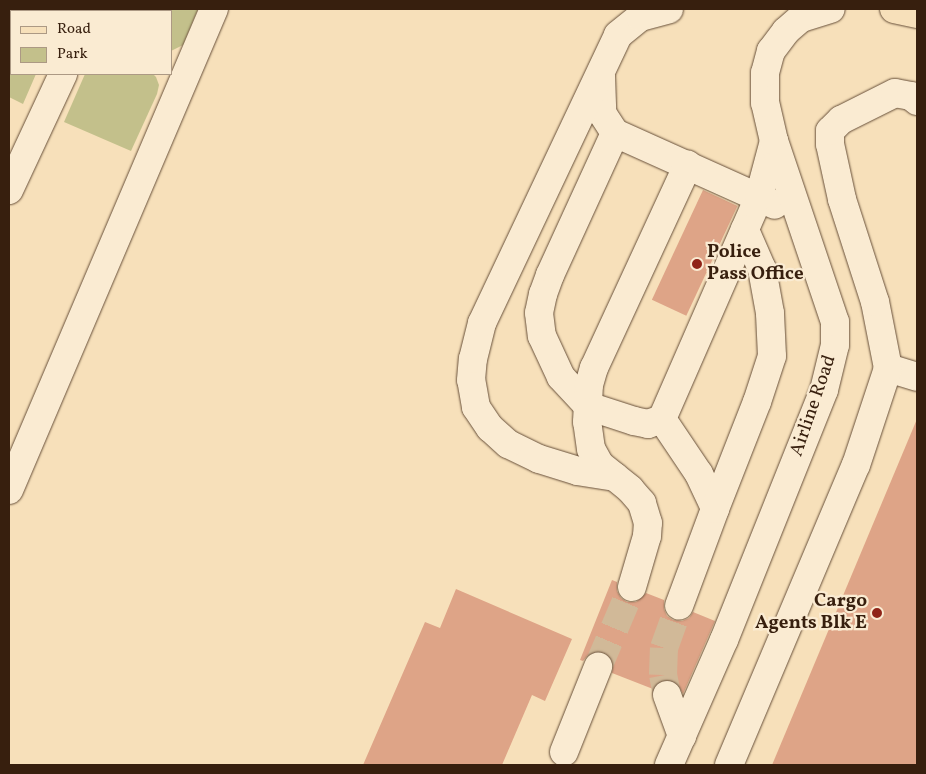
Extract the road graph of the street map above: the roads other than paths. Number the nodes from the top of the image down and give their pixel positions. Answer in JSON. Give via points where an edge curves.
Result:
{"nodes":[{"id":1,"x":214,"y":9,"type":"edge"},
{"id":2,"x":669,"y":9,"type":"edge"},
{"id":3,"x":831,"y":9,"type":"edge"},
{"id":4,"x":894,"y":9,"type":"edge"},
{"id":5,"x":917,"y":14,"type":"edge"},
{"id":6,"x":602,"y":66,"type":"junction"},
{"id":7,"x":179,"y":71,"type":"edge"},
{"id":8,"x":63,"y":75,"type":"edge"},
{"id":9,"x":917,"y":101,"type":"edge"},
{"id":10,"x":616,"y":133,"type":"junction"},
{"id":11,"x":774,"y":141,"type":"junction"},
{"id":12,"x":688,"y":165,"type":"junction"},
{"id":13,"x":9,"y":190,"type":"edge"},
{"id":14,"x":759,"y":197,"type":"junction"},
{"id":15,"x":800,"y":215,"type":"junction"},
{"id":16,"x":745,"y":230,"type":"junction"},
{"id":17,"x":888,"y":368,"type":"junction"},
{"id":18,"x":917,"y":378,"type":"edge"},
{"id":19,"x":588,"y":406,"type":"junction"},
{"id":20,"x":662,"y":419,"type":"junction"},
{"id":21,"x":615,"y":477,"type":"junction"},
{"id":22,"x":9,"y":490,"type":"edge"},
{"id":23,"x":715,"y":509,"type":"junction"},
{"id":24,"x":632,"y":588,"type":"tunnel mouth"},
{"id":25,"x":679,"y":606,"type":"tunnel mouth"},
{"id":26,"x":598,"y":667,"type":"tunnel mouth"},
{"id":27,"x":667,"y":695,"type":"tunnel mouth"},
{"id":28,"x":682,"y":736,"type":"junction"},
{"id":29,"x":564,"y":752,"type":"dead end"},
{"id":30,"x":670,"y":765,"type":"edge"},
{"id":31,"x":729,"y":765,"type":"edge"}],
"edges":[{"from":1,"to":7,"type":"lane"},
{"from":2,"to":6,"type":"lane","via":[[640,17],[618,34]]},
{"from":3,"to":11,"type":"lane","name":"Airline Road","via":[[801,18],[786,31],[771,52],[765,73],[765,103]]},
{"from":4,"to":5,"type":"main road"},
{"from":6,"to":10,"type":"lane","via":[[602,113]]},
{"from":6,"to":21,"type":"lane","via":[[482,322],[473,359],[472,380],[476,407],[490,428],[508,444],[539,459],[578,471]]},
{"from":7,"to":22,"type":"lane"},
{"from":8,"to":13,"type":"lane"},
{"from":9,"to":17,"type":"lane","via":[[911,96],[895,93],[841,120],[830,131],[842,199],[875,302]]},
{"from":10,"to":12,"type":"lane"},
{"from":10,"to":19,"type":"lane","via":[[550,275],[539,313],[542,336],[561,377]]},
{"from":11,"to":14,"type":"lane"},
{"from":11,"to":15,"type":"lane","name":"Airline Road"},
{"from":12,"to":14,"type":"lane"},
{"from":12,"to":19,"type":"lane","via":[[594,368]]},
{"from":14,"to":15,"type":"lane"},
{"from":14,"to":16,"type":"lane"},
{"from":15,"to":28,"type":"lane","name":"Airline Road","via":[[836,322],[835,346],[824,390]]},
{"from":16,"to":20,"type":"lane"},
{"from":16,"to":23,"type":"lane","via":[[762,269],[770,313],[772,356]]},
{"from":17,"to":18,"type":"lane"},
{"from":17,"to":31,"type":"lane","via":[[856,465]]},
{"from":19,"to":20,"type":"lane","via":[[648,424]]},
{"from":19,"to":21,"type":"lane","via":[[591,449],[600,465]]},
{"from":20,"to":23,"type":"lane","via":[[699,474]]},
{"from":21,"to":24,"type":"lane","via":[[642,503],[648,523]]},
{"from":23,"to":25,"type":"lane"},
{"from":26,"to":29,"type":"lane"},
{"from":27,"to":28,"type":"lane"},
{"from":28,"to":30,"type":"lane","name":"Airline Road"}]}
